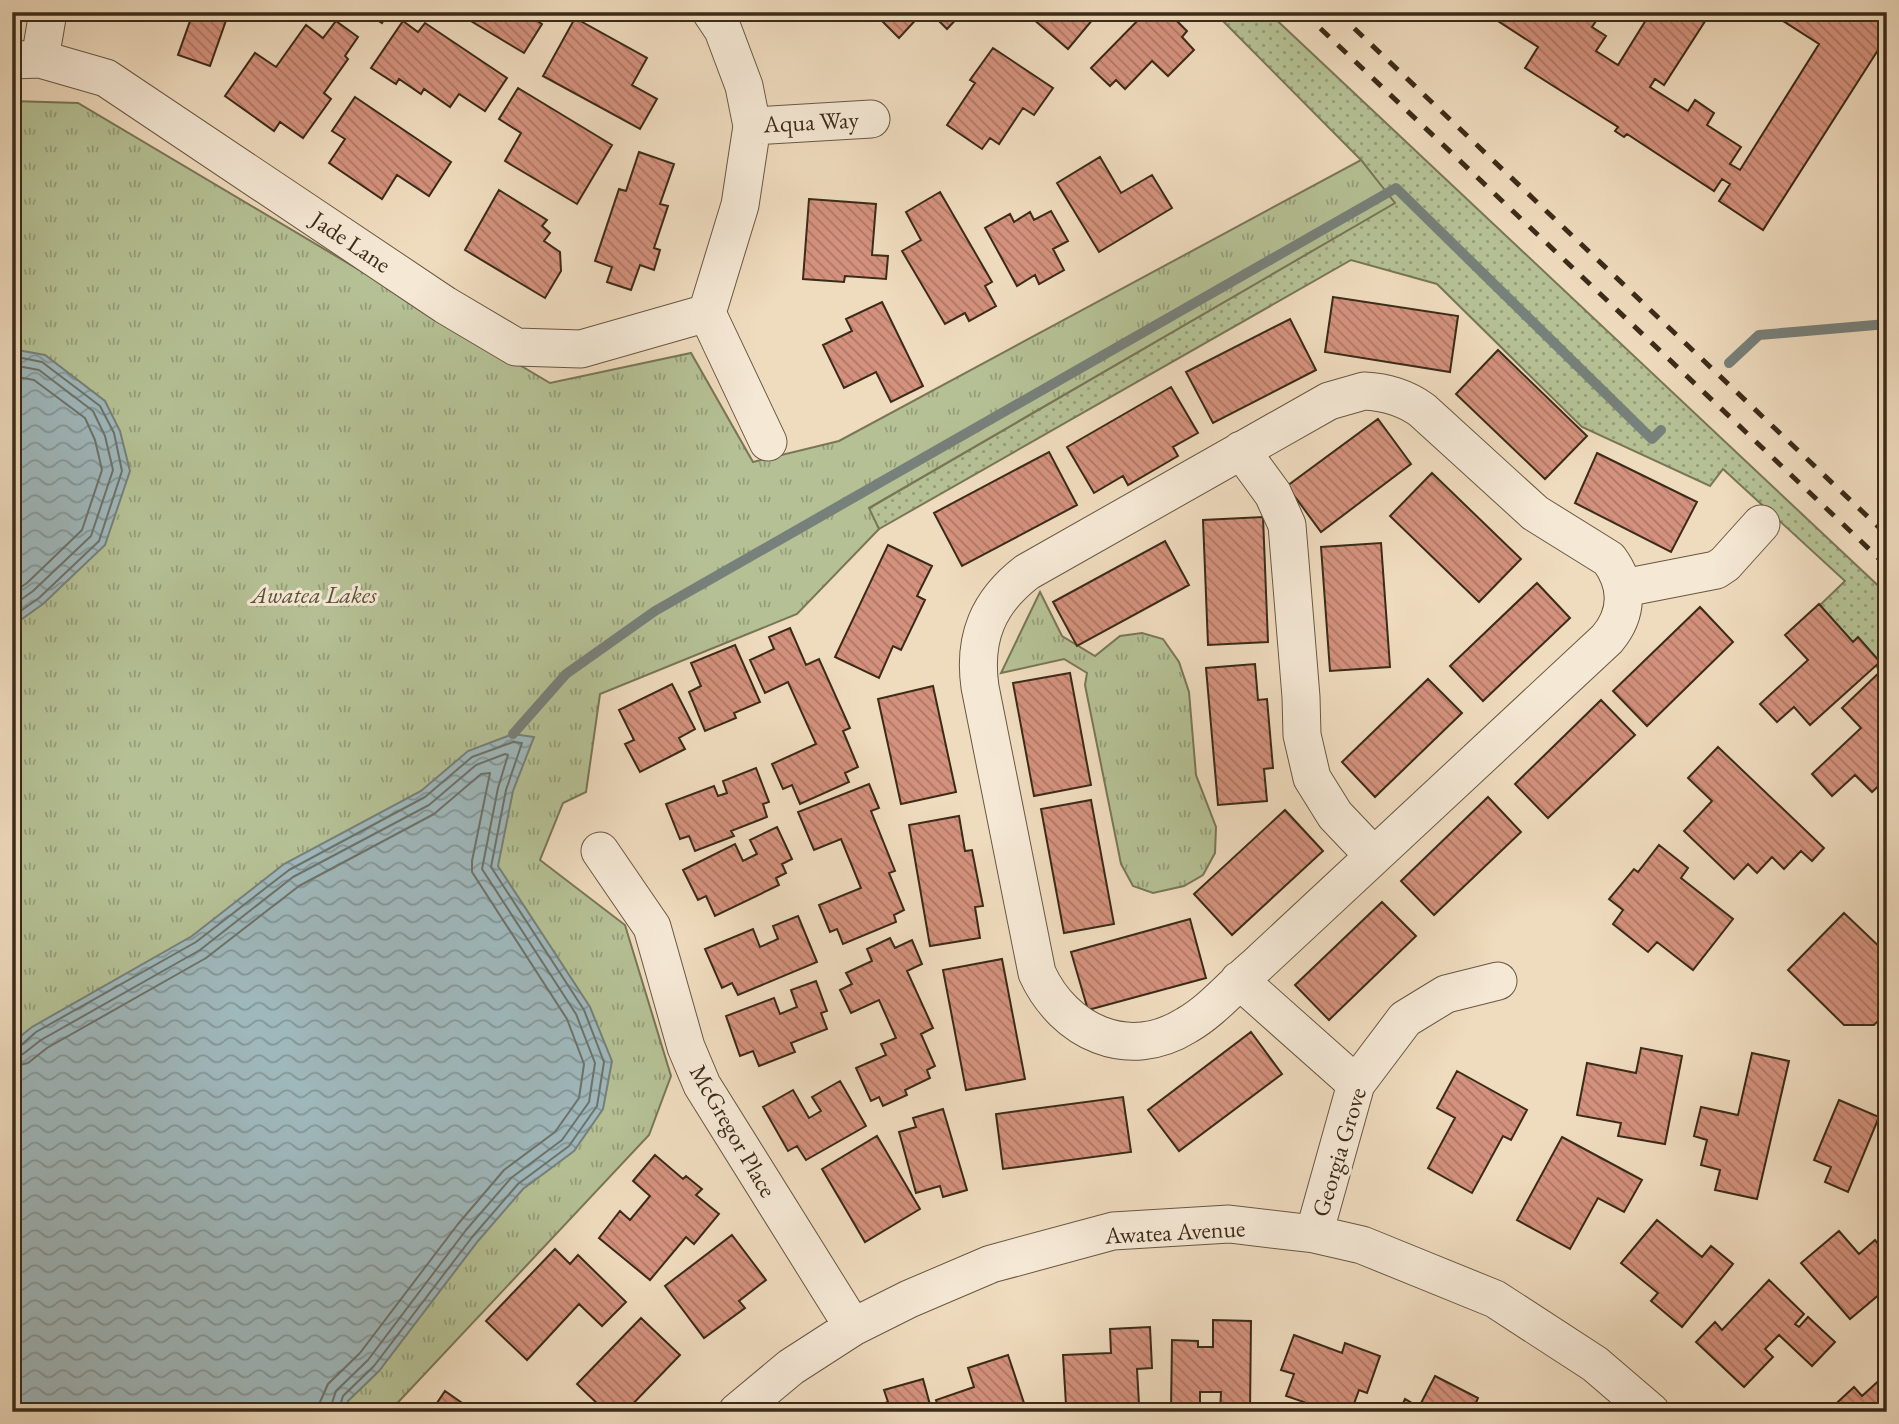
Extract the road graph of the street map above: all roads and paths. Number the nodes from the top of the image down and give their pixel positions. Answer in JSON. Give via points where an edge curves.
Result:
{"nodes":[{"id":1,"x":48,"y":12,"type":"edge"},
{"id":2,"x":711,"y":12,"type":"edge"},
{"id":3,"x":26,"y":59,"type":"edge"},
{"id":4,"x":871,"y":119,"type":"dead end"},
{"id":5,"x":752,"y":126,"type":"junction"},
{"id":6,"x":707,"y":313,"type":"junction"},
{"id":7,"x":768,"y":442,"type":"dead end"},
{"id":8,"x":1241,"y":450,"type":"junction"},
{"id":9,"x":1761,"y":524,"type":"dead end"},
{"id":10,"x":1624,"y":588,"type":"junction"},
{"id":11,"x":600,"y":851,"type":"dead end"},
{"id":12,"x":1373,"y":856,"type":"junction"},
{"id":13,"x":1239,"y":980,"type":"junction"},
{"id":14,"x":1498,"y":981,"type":"dead end"},
{"id":15,"x":1356,"y":1084,"type":"junction"},
{"id":16,"x":1314,"y":1234,"type":"junction"},
{"id":17,"x":853,"y":1326,"type":"junction"},
{"id":18,"x":737,"y":1412,"type":"edge"},
{"id":19,"x":1651,"y":1412,"type":"edge"}],
"edges":[{"from":1,"to":3,"type":"street"},
{"from":2,"to":5,"type":"street","via":[[723,30],[744,86]]},
{"from":3,"to":6,"type":"street","name":"Jade Lane","via":[[106,78],[445,305],[516,347],[581,349]]},
{"from":4,"to":5,"type":"street","name":"Aqua Way"},
{"from":5,"to":6,"type":"street","via":[[740,205]]},
{"from":6,"to":7,"type":"street"},
{"from":8,"to":10,"type":"street","via":[[1340,396],[1364,391],[1401,397],[1435,419],[1535,513],[1609,559]]},
{"from":8,"to":12,"type":"street","via":[[1273,494],[1287,525],[1302,735],[1312,778],[1335,815]]},
{"from":8,"to":13,"type":"street","via":[[1018,579],[991,612],[979,643],[977,665],[1034,960],[1043,985],[1059,1008],[1092,1032],[1119,1040],[1147,1040],[1186,1026]]},
{"from":9,"to":10,"type":"street","via":[[1716,570]]},
{"from":10,"to":12,"type":"street","via":[[1623,610],[1606,639]]},
{"from":11,"to":17,"type":"street","name":"McGregor Place","via":[[652,927],[685,1047],[702,1085]]},
{"from":12,"to":13,"type":"street"},
{"from":13,"to":15,"type":"street"},
{"from":14,"to":15,"type":"street","name":"Georgia Grove","via":[[1446,994],[1405,1019]]},
{"from":15,"to":16,"type":"street","name":"Georgia Grove"},
{"from":16,"to":17,"type":"street","name":"Awatea Avenue","via":[[1230,1224],[1113,1231],[990,1264]]},
{"from":16,"to":19,"type":"street","name":"Awatea Avenue","via":[[1362,1245],[1495,1299],[1595,1364]]},
{"from":17,"to":18,"type":"street","name":"Awatea Avenue","via":[[791,1367]]}]}
